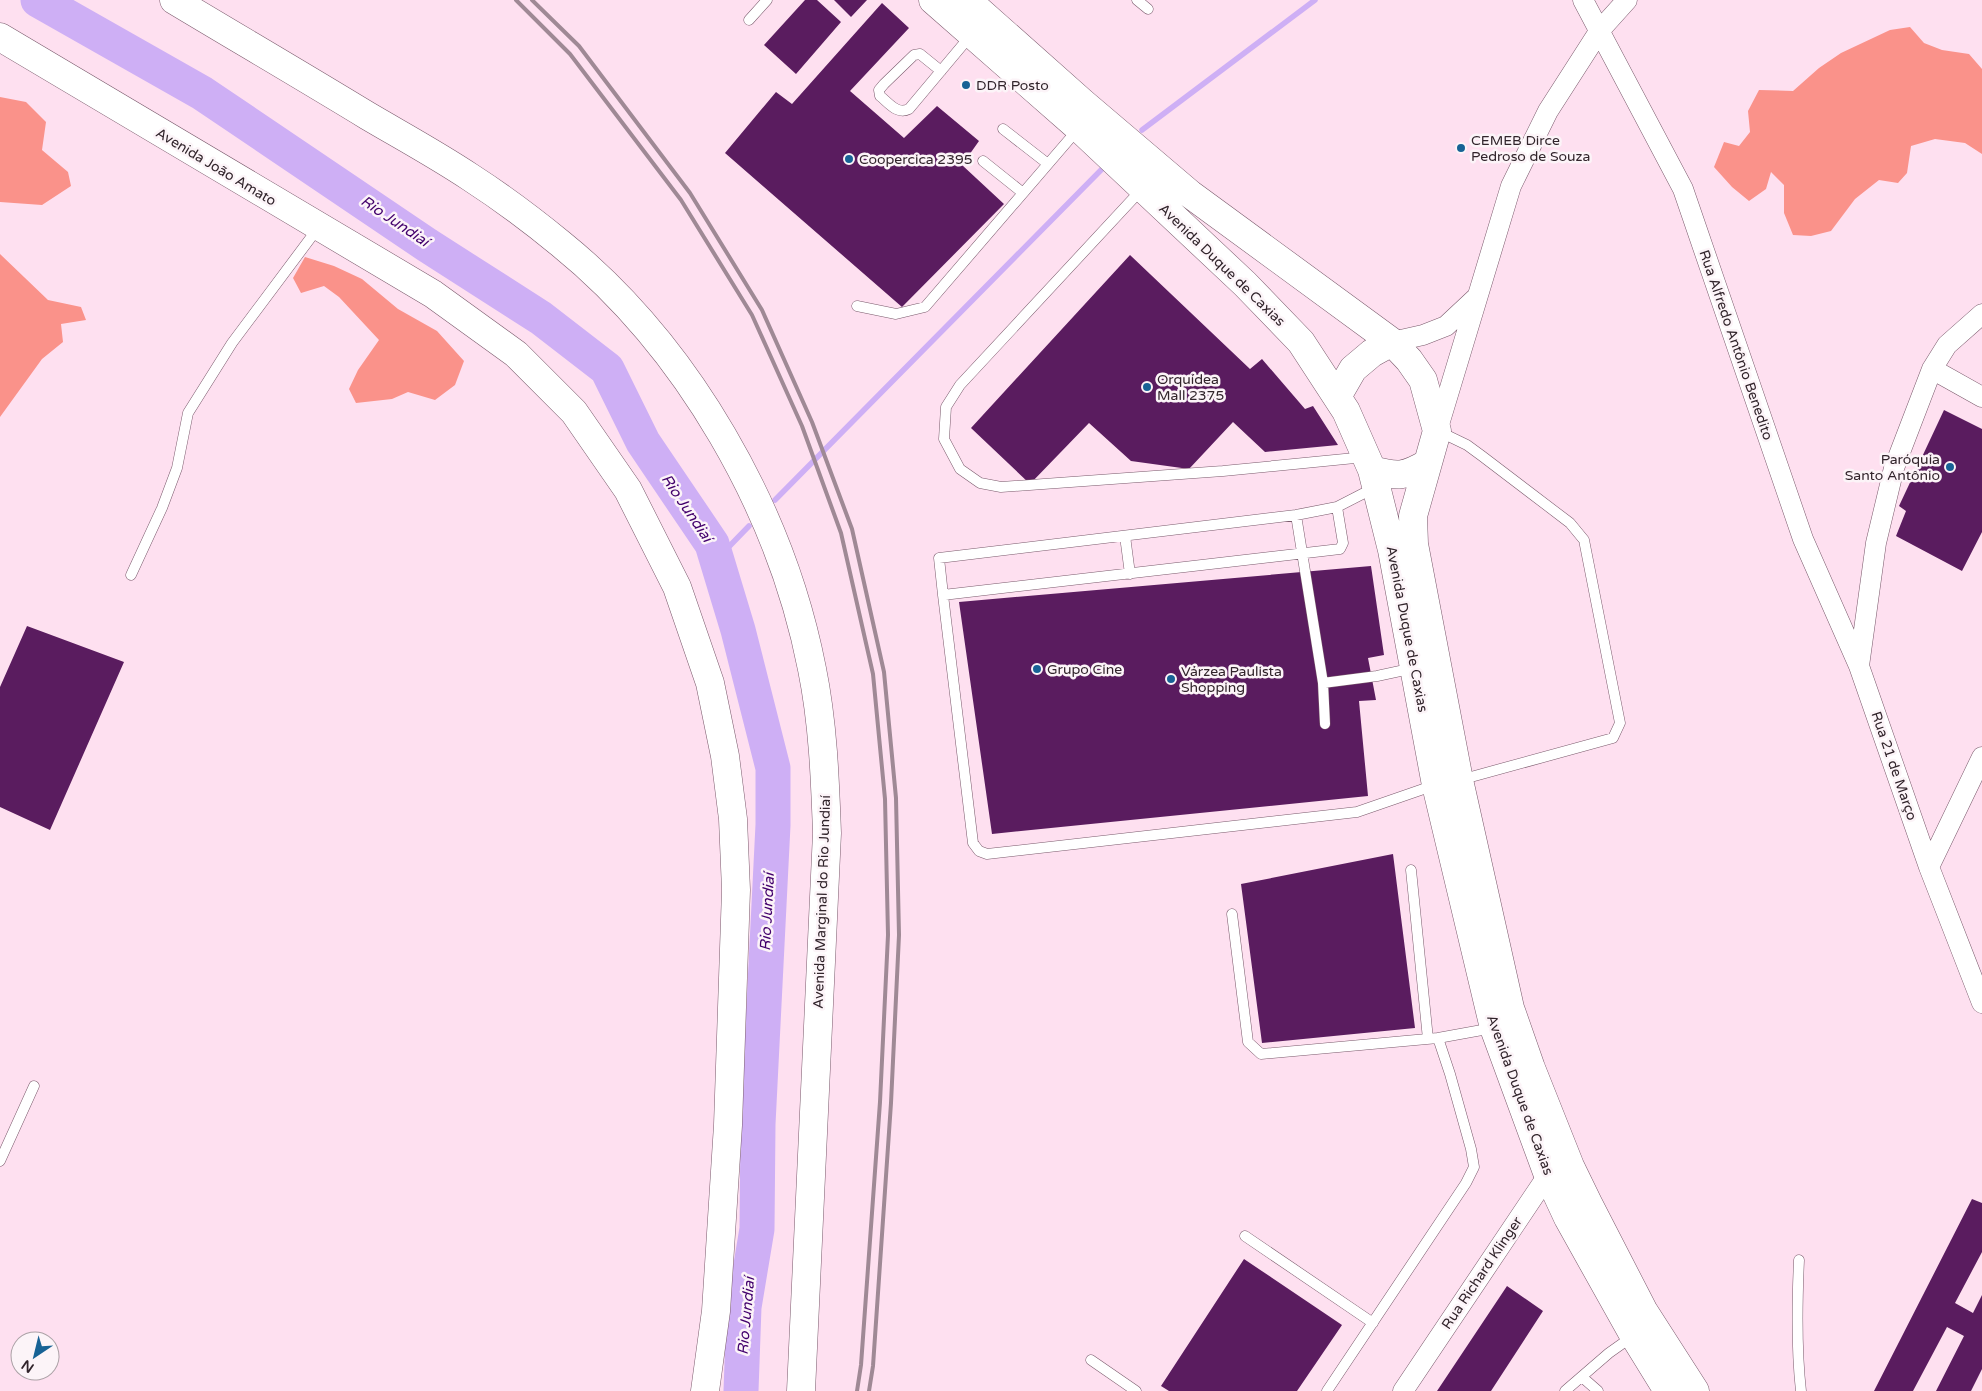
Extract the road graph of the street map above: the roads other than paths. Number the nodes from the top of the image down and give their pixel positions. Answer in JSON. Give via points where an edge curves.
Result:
{"nodes":[{"id":1,"x":174,"y":0,"type":"edge"},
{"id":2,"x":767,"y":0,"type":"edge"},
{"id":3,"x":933,"y":0,"type":"edge"},
{"id":4,"x":967,"y":0,"type":"edge"},
{"id":5,"x":1137,"y":0,"type":"edge"},
{"id":6,"x":1583,"y":0,"type":"edge"},
{"id":7,"x":1627,"y":0,"type":"edge"},
{"id":8,"x":1148,"y":9,"type":"dead end"},
{"id":9,"x":749,"y":20,"type":"dead end"},
{"id":10,"x":1600,"y":30,"type":"junction"},
{"id":11,"x":971,"y":34,"type":"junction"},
{"id":12,"x":0,"y":37,"type":"edge"},
{"id":13,"x":941,"y":71,"type":"junction"},
{"id":14,"x":1079,"y":128,"type":"junction"},
{"id":15,"x":1003,"y":129,"type":"dead end"},
{"id":16,"x":983,"y":161,"type":"dead end"},
{"id":17,"x":1048,"y":164,"type":"junction"},
{"id":18,"x":1142,"y":188,"type":"junction"},
{"id":19,"x":1023,"y":192,"type":"junction"},
{"id":20,"x":319,"y":227,"type":"junction"},
{"id":21,"x":1477,"y":296,"type":"junction"},
{"id":22,"x":857,"y":306,"type":"dead end"},
{"id":23,"x":1982,"y":314,"type":"edge"},
{"id":24,"x":1392,"y":342,"type":"junction"},
{"id":25,"x":1932,"y":369,"type":"junction"},
{"id":26,"x":1338,"y":395,"type":"junction"},
{"id":27,"x":1982,"y":397,"type":"edge"},
{"id":28,"x":1437,"y":430,"type":"junction"},
{"id":29,"x":1428,"y":463,"type":"junction"},
{"id":30,"x":1371,"y":471,"type":"junction"},
{"id":31,"x":1337,"y":507,"type":"junction"},
{"id":32,"x":1296,"y":515,"type":"junction"},
{"id":33,"x":1125,"y":536,"type":"junction"},
{"id":34,"x":1301,"y":553,"type":"junction"},
{"id":35,"x":1130,"y":574,"type":"junction"},
{"id":36,"x":131,"y":575,"type":"dead end"},
{"id":37,"x":943,"y":595,"type":"junction"},
{"id":38,"x":1859,"y":666,"type":"junction"},
{"id":39,"x":1415,"y":667,"type":"junction"},
{"id":40,"x":1323,"y":684,"type":"junction"},
{"id":41,"x":1325,"y":724,"type":"dead end"},
{"id":42,"x":1982,"y":757,"type":"edge"},
{"id":43,"x":1448,"y":783,"type":"junction"},
{"id":44,"x":1929,"y":867,"type":"junction"},
{"id":45,"x":1411,"y":870,"type":"dead end"},
{"id":46,"x":1232,"y":914,"type":"dead end"},
{"id":47,"x":1982,"y":1003,"type":"edge"},
{"id":48,"x":1494,"y":1028,"type":"junction"},
{"id":49,"x":1433,"y":1039,"type":"junction"},
{"id":50,"x":34,"y":1086,"type":"dead end"},
{"id":51,"x":0,"y":1161,"type":"edge"},
{"id":52,"x":1559,"y":1170,"type":"junction"},
{"id":53,"x":1245,"y":1236,"type":"dead end"},
{"id":54,"x":1799,"y":1260,"type":"dead end"},
{"id":55,"x":1373,"y":1323,"type":"junction"},
{"id":56,"x":1634,"y":1336,"type":"junction"},
{"id":57,"x":1686,"y":1357,"type":"dead end"},
{"id":58,"x":1090,"y":1360,"type":"dead end"},
{"id":59,"x":1582,"y":1377,"type":"junction"},
{"id":60,"x":705,"y":1391,"type":"edge"},
{"id":61,"x":801,"y":1391,"type":"edge"},
{"id":62,"x":1136,"y":1391,"type":"edge"},
{"id":63,"x":1327,"y":1391,"type":"edge"},
{"id":64,"x":1404,"y":1391,"type":"edge"},
{"id":65,"x":1565,"y":1391,"type":"edge"},
{"id":66,"x":1598,"y":1391,"type":"edge"},
{"id":67,"x":1668,"y":1391,"type":"edge"},
{"id":68,"x":1695,"y":1391,"type":"edge"},
{"id":69,"x":1706,"y":1391,"type":"edge"},
{"id":70,"x":1801,"y":1391,"type":"edge"}],
"edges":[{"from":1,"to":61,"type":"main road","name":"Avenida Marginal do Rio Jundiaí","via":[[472,178],[576,256],[617,294],[671,356],[715,420],[759,507],[791,584],[812,669],[824,752],[827,832]]},
{"from":2,"to":9,"type":"lane"},
{"from":3,"to":11,"type":"main road","name":"Avenida Duque de Caxias"},
{"from":4,"to":24,"type":"main road","name":"Avenida Duque de Caxias","via":[[1190,194]]},
{"from":5,"to":8,"type":"lane"},
{"from":6,"to":10,"type":"street"},
{"from":7,"to":10,"type":"street"},
{"from":10,"to":21,"type":"street","via":[[1548,110],[1512,186]]},
{"from":10,"to":38,"type":"street","name":"Rua Alfredo Antônio Benedito","via":[[1683,189],[1803,539]]},
{"from":11,"to":13,"type":"lane"},
{"from":11,"to":14,"type":"main road","name":"Avenida Duque de Caxias"},
{"from":12,"to":20,"type":"main road","name":"Avenida João Amato"},
{"from":13,"to":13,"type":"lane","via":[[903,112],[880,96],[884,84],[914,54],[920,54]]},
{"from":14,"to":17,"type":"lane"},
{"from":14,"to":18,"type":"main road","name":"Avenida Duque de Caxias"},
{"from":15,"to":17,"type":"lane"},
{"from":16,"to":19,"type":"lane"},
{"from":17,"to":19,"type":"lane"},
{"from":18,"to":26,"type":"main road","name":"Avenida Duque de Caxias","via":[[1245,284],[1301,342]]},
{"from":18,"to":30,"type":"lane","via":[[960,385],[946,407],[944,439],[960,469],[980,483],[1001,487],[1223,471]]},
{"from":19,"to":22,"type":"lane","via":[[925,308],[896,314]]},
{"from":20,"to":36,"type":"lane","via":[[232,343],[188,413],[177,468]]},
{"from":20,"to":60,"type":"main road","name":"Avenida João Amato","via":[[433,294],[516,354],[574,412],[628,490],[677,587],[710,683],[725,756],[733,819],[736,890],[728,1124],[716,1311]]},
{"from":21,"to":24,"type":"street","via":[[1446,326]]},
{"from":21,"to":28,"type":"street"},
{"from":23,"to":25,"type":"street","via":[[1947,346]]},
{"from":24,"to":26,"type":"main road","via":[[1353,369]]},
{"from":24,"to":28,"type":"main road","via":[[1422,380]]},
{"from":25,"to":27,"type":"street"},
{"from":25,"to":38,"type":"street","via":[[1894,468],[1876,543]]},
{"from":26,"to":30,"type":"main road","name":"Avenida Duque de Caxias"},
{"from":28,"to":29,"type":"main road","name":"Avenida Duque de Caxias"},
{"from":28,"to":43,"type":"lane","via":[[1482,456],[1570,523],[1584,540],[1620,723],[1613,738]]},
{"from":29,"to":30,"type":"main road","via":[[1410,474]]},
{"from":29,"to":43,"type":"main road","name":"Avenida Duque de Caxias","via":[[1413,516],[1414,544]]},
{"from":30,"to":31,"type":"lane"},
{"from":30,"to":39,"type":"main road","name":"Avenida Duque de Caxias","via":[[1392,550]]},
{"from":31,"to":32,"type":"lane"},
{"from":31,"to":34,"type":"lane","via":[[1342,547]]},
{"from":32,"to":33,"type":"lane"},
{"from":32,"to":34,"type":"lane"},
{"from":33,"to":35,"type":"lane"},
{"from":33,"to":37,"type":"lane","via":[[940,558]]},
{"from":34,"to":35,"type":"lane"},
{"from":34,"to":40,"type":"lane"},
{"from":35,"to":37,"type":"lane"},
{"from":37,"to":43,"type":"lane","via":[[973,843],[979,851],[987,854],[1357,812]]},
{"from":38,"to":44,"type":"street","name":"Rua 21 de Março"},
{"from":39,"to":40,"type":"lane"},
{"from":39,"to":43,"type":"main road","name":"Avenida Duque de Caxias"},
{"from":40,"to":41,"type":"lane"},
{"from":42,"to":44,"type":"street"},
{"from":43,"to":48,"type":"main road","name":"Avenida Duque de Caxias"},
{"from":43,"to":52,"type":"main road","name":"Avenida Duque de Caxias"},
{"from":44,"to":47,"type":"street"},
{"from":45,"to":49,"type":"lane"},
{"from":46,"to":49,"type":"lane","via":[[1248,1042],[1261,1054]]},
{"from":48,"to":49,"type":"lane"},
{"from":48,"to":52,"type":"main road","name":"Avenida Duque de Caxias"},
{"from":49,"to":55,"type":"lane","via":[[1466,1130],[1474,1168]]},
{"from":50,"to":51,"type":"lane"},
{"from":52,"to":56,"type":"main road","name":"Avenida Duque de Caxias","via":[[1568,1218]]},
{"from":52,"to":64,"type":"street","name":"Rua Richard Klinger"},
{"from":52,"to":68,"type":"main road","name":"Avenida Duque de Caxias","via":[[1654,1316]]},
{"from":53,"to":55,"type":"lane"},
{"from":54,"to":70,"type":"lane","via":[[1797,1360]]},
{"from":55,"to":63,"type":"lane"},
{"from":56,"to":59,"type":"lane"},
{"from":56,"to":67,"type":"main road","name":"Avenida Duque de Caxias"},
{"from":57,"to":69,"type":"lane"},
{"from":58,"to":62,"type":"lane"},
{"from":59,"to":65,"type":"lane"},
{"from":59,"to":66,"type":"lane"}]}
